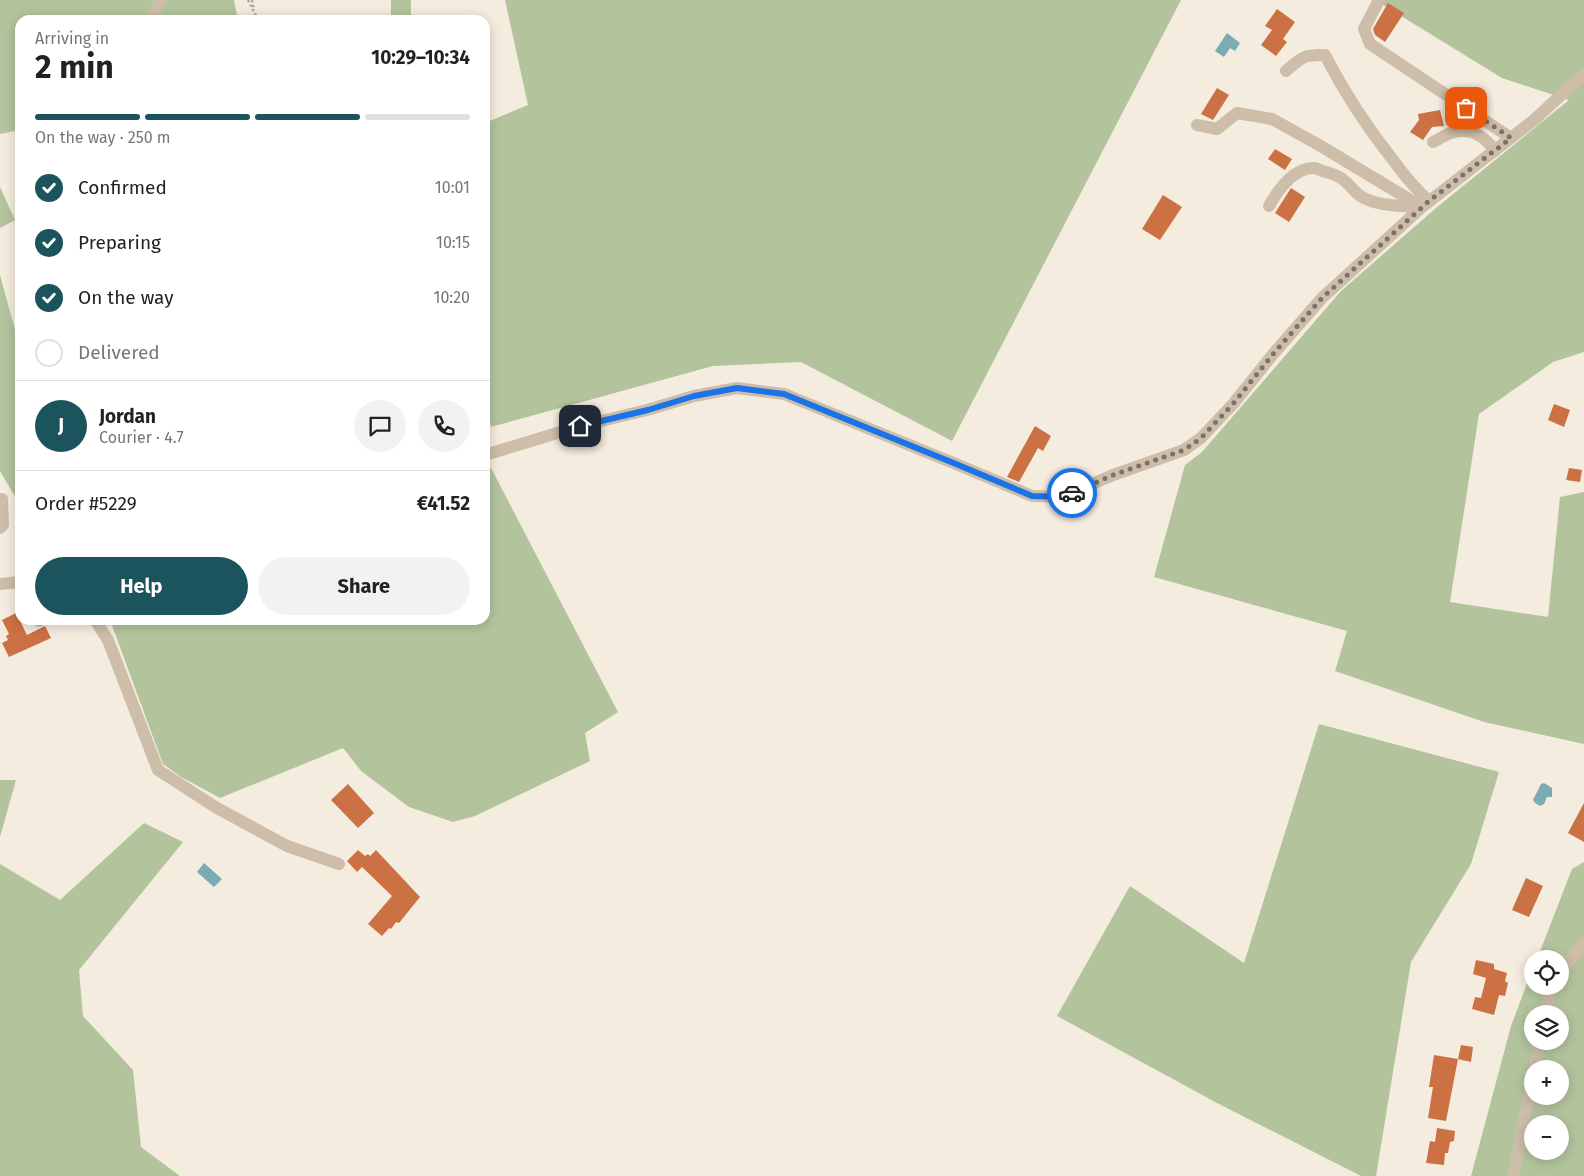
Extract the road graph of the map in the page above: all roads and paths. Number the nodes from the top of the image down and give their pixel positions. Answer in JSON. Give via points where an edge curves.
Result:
{"nodes":[{"id":1,"x":160,"y":0,"type":"edge"},
{"id":2,"x":248,"y":0,"type":"edge"},
{"id":3,"x":252,"y":0,"type":"edge"},
{"id":4,"x":1379,"y":0,"type":"edge"},
{"id":5,"x":255,"y":14,"type":"joint"},
{"id":6,"x":153,"y":15,"type":"edge"},
{"id":7,"x":1286,"y":72,"type":"dead end"},
{"id":8,"x":1584,"y":74,"type":"edge"},
{"id":9,"x":1198,"y":125,"type":"dead end"},
{"id":10,"x":1511,"y":138,"type":"junction"},
{"id":11,"x":1433,"y":142,"type":"dead end"},
{"id":12,"x":1495,"y":151,"type":"junction"},
{"id":13,"x":1425,"y":204,"type":"junction"},
{"id":14,"x":1269,"y":206,"type":"dead end"},
{"id":15,"x":490,"y":453,"type":"edge"},
{"id":16,"x":2,"y":499,"type":"dead end"},
{"id":17,"x":0,"y":528,"type":"edge"},
{"id":18,"x":15,"y":582,"type":"edge"},
{"id":19,"x":0,"y":584,"type":"edge"},
{"id":20,"x":98,"y":625,"type":"edge"},
{"id":21,"x":339,"y":864,"type":"dead end"},
{"id":22,"x":1584,"y":943,"type":"edge"},
{"id":23,"x":1569,"y":962,"type":"edge"},
{"id":24,"x":1527,"y":1105,"type":"edge"},
{"id":25,"x":1513,"y":1176,"type":"edge"}],
"edges":[{"from":1,"to":6,"type":"street"},
{"from":2,"to":5,"type":"path"},
{"from":3,"to":5,"type":"path"},
{"from":4,"to":10,"type":"street","via":[[1364,29],[1370,44]]},
{"from":7,"to":13,"type":"street","via":[[1302,57],[1325,55],[1344,92]]},
{"from":8,"to":10,"type":"street"},
{"from":9,"to":13,"type":"street","via":[[1217,129],[1237,113],[1272,119]]},
{"from":10,"to":12,"type":"street"},
{"from":11,"to":12,"type":"street","via":[[1454,132],[1470,131],[1488,142]]},
{"from":12,"to":13,"type":"street"},
{"from":13,"to":14,"type":"street","via":[[1397,206],[1366,199],[1336,175],[1315,168],[1301,170],[1276,193]]},
{"from":13,"to":15,"type":"street","via":[[1322,298],[1201,438],[1184,450],[1062,497],[1032,496],[784,394],[737,388],[580,426]]},
{"from":16,"to":17,"type":"street","via":[[3,525]]},
{"from":18,"to":19,"type":"street"},
{"from":20,"to":21,"type":"street","via":[[108,640],[158,770],[216,808],[287,846]]},
{"from":22,"to":23,"type":"street"},
{"from":24,"to":25,"type":"street"}]}
